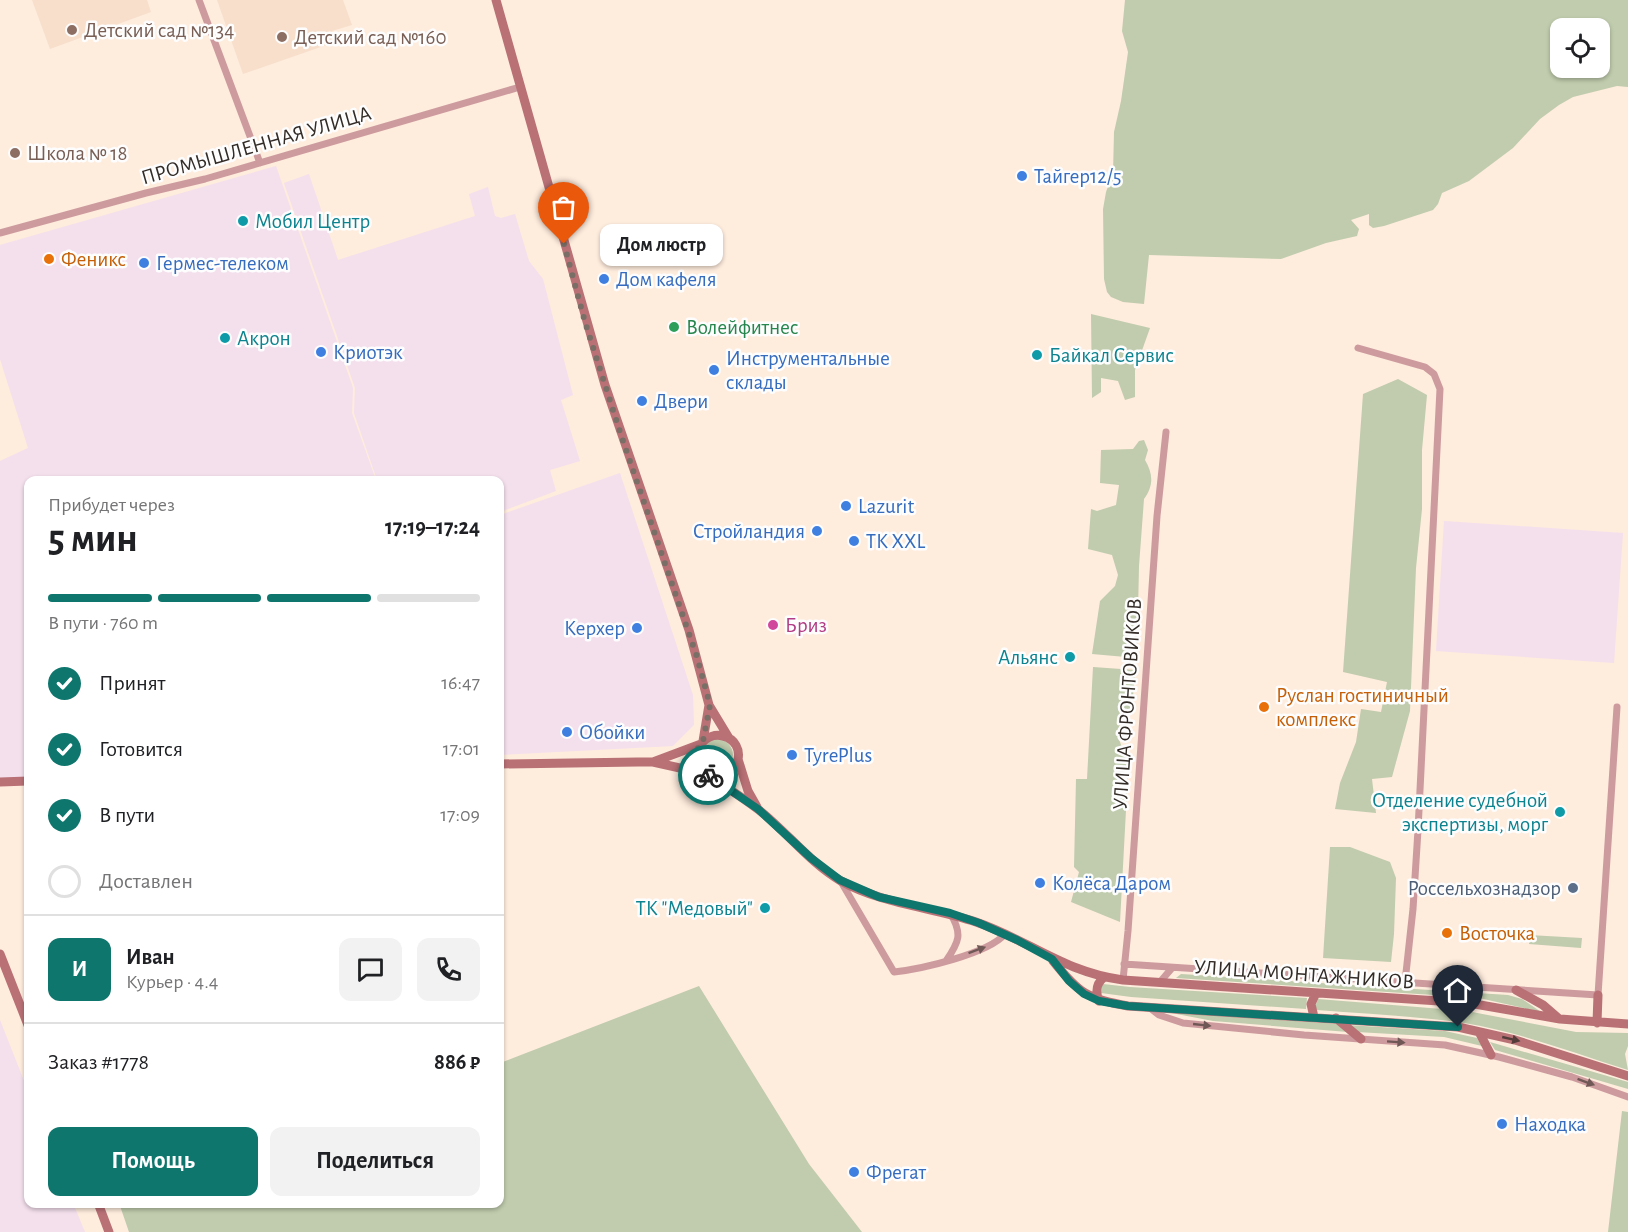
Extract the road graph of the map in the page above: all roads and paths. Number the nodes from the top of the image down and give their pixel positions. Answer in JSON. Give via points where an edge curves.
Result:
{"nodes":[{"id":1,"x":200,"y":0,"type":"edge"},
{"id":2,"x":496,"y":0,"type":"edge"},
{"id":3,"x":520,"y":87,"type":"junction"},
{"id":4,"x":260,"y":164,"type":"junction"},
{"id":5,"x":0,"y":233,"type":"edge"},
{"id":6,"x":1358,"y":348,"type":"dead end"},
{"id":7,"x":1166,"y":432,"type":"dead end"},
{"id":8,"x":710,"y":705,"type":"junction"},
{"id":9,"x":1617,"y":707,"type":"dead end"},
{"id":10,"x":729,"y":738,"type":"junction"},
{"id":11,"x":702,"y":742,"type":"junction"},
{"id":12,"x":738,"y":759,"type":"junction"},
{"id":13,"x":652,"y":762,"type":"junction"},
{"id":14,"x":504,"y":764,"type":"edge"},
{"id":15,"x":708,"y":775,"type":"junction"},
{"id":16,"x":24,"y":781,"type":"edge"},
{"id":17,"x":0,"y":782,"type":"edge"},
{"id":18,"x":758,"y":809,"type":"junction"},
{"id":19,"x":840,"y":880,"type":"junction"},
{"id":20,"x":950,"y":913,"type":"junction"},
{"id":21,"x":1005,"y":934,"type":"junction"},
{"id":22,"x":0,"y":954,"type":"edge"},
{"id":23,"x":1052,"y":959,"type":"junction"},
{"id":24,"x":946,"y":961,"type":"junction"},
{"id":25,"x":1124,"y":964,"type":"junction"},
{"id":26,"x":1172,"y":969,"type":"junction"},
{"id":27,"x":1104,"y":977,"type":"junction"},
{"id":28,"x":1123,"y":980,"type":"junction"},
{"id":29,"x":1160,"y":982,"type":"junction"},
{"id":30,"x":1405,"y":982,"type":"junction"},
{"id":31,"x":1516,"y":990,"type":"junction"},
{"id":32,"x":1316,"y":993,"type":"junction"},
{"id":33,"x":1598,"y":995,"type":"junction"},
{"id":34,"x":1099,"y":1001,"type":"junction"},
{"id":35,"x":1148,"y":1007,"type":"junction"},
{"id":36,"x":24,"y":1015,"type":"edge"},
{"id":37,"x":1314,"y":1017,"type":"junction"},
{"id":38,"x":1336,"y":1018,"type":"junction"},
{"id":39,"x":1560,"y":1019,"type":"junction"},
{"id":40,"x":1597,"y":1023,"type":"junction"},
{"id":41,"x":1628,"y":1024,"type":"edge"},
{"id":42,"x":1479,"y":1032,"type":"junction"},
{"id":43,"x":1361,"y":1039,"type":"junction"},
{"id":44,"x":1491,"y":1055,"type":"junction"},
{"id":45,"x":1628,"y":1076,"type":"edge"},
{"id":46,"x":1628,"y":1097,"type":"edge"},
{"id":47,"x":100,"y":1208,"type":"edge"},
{"id":48,"x":109,"y":1232,"type":"edge"}],
"edges":[{"from":1,"to":4,"type":"street"},
{"from":2,"to":3,"type":"main road"},
{"from":3,"to":4,"type":"street","name":"ПРОМЫШЛЕННАЯ УЛИЦА"},
{"from":3,"to":8,"type":"main road","via":[[585,322],[689,630]]},
{"from":4,"to":5,"type":"street","name":"ПРОМЫШЛЕННАЯ УЛИЦА"},
{"from":6,"to":30,"type":"street","via":[[1425,367],[1434,374],[1440,388],[1418,830]]},
{"from":7,"to":25,"type":"street","name":"УЛИЦА ФРОНТОВИКОВ"},
{"from":8,"to":10,"type":"main road"},
{"from":8,"to":11,"type":"main road"},
{"from":9,"to":33,"type":"street"},
{"from":10,"to":11,"type":"main road","via":[[715,735]]},
{"from":10,"to":12,"type":"main road"},
{"from":11,"to":13,"type":"main road","name":"УЛИЦА МОНТАЖНИКОВ"},
{"from":11,"to":15,"type":"main road","via":[[697,750],[698,764]]},
{"from":12,"to":15,"type":"main road","via":[[728,774]]},
{"from":12,"to":18,"type":"main road","name":"УЛИЦА МОНТАЖНИКОВ","via":[[747,791]]},
{"from":13,"to":14,"type":"main road","name":"УЛИЦА МОНТАЖНИКОВ"},
{"from":13,"to":15,"type":"main road","name":"УЛИЦА МОНТАЖНИКОВ"},
{"from":15,"to":18,"type":"main road","name":"УЛИЦА МОНТАЖНИКОВ"},
{"from":16,"to":17,"type":"main road"},
{"from":18,"to":19,"type":"main road","name":"УЛИЦА МОНТАЖНИКОВ"},
{"from":19,"to":20,"type":"main road","name":"УЛИЦА МОНТАЖНИКОВ","via":[[879,897]]},
{"from":19,"to":24,"type":"street","via":[[894,972]]},
{"from":20,"to":21,"type":"main road","name":"УЛИЦА МОНТАЖНИКОВ"},
{"from":20,"to":24,"type":"street","via":[[957,926],[958,940]]},
{"from":21,"to":23,"type":"main road","name":"УЛИЦА МОНТАЖНИКОВ"},
{"from":24,"to":21,"type":"street","one_way":true,"via":[[993,944]]},
{"from":22,"to":36,"type":"main road"},
{"from":23,"to":27,"type":"main road","name":"УЛИЦА МОНТАЖНИКОВ"},
{"from":23,"to":34,"type":"main road","name":"УЛИЦА МОНТАЖНИКОВ","via":[[1078,990]]},
{"from":25,"to":26,"type":"street"},
{"from":25,"to":28,"type":"street","name":"УЛИЦА ФРОНТОВИКОВ"},
{"from":26,"to":29,"type":"street"},
{"from":26,"to":30,"type":"street"},
{"from":27,"to":28,"type":"main road","name":"УЛИЦА МОНТАЖНИКОВ"},
{"from":27,"to":34,"type":"main road","via":[[1097,987]]},
{"from":28,"to":29,"type":"main road","name":"УЛИЦА МОНТАЖНИКОВ"},
{"from":29,"to":32,"type":"main road","name":"УЛИЦА МОНТАЖНИКОВ"},
{"from":30,"to":31,"type":"street"},
{"from":31,"to":33,"type":"street"},
{"from":31,"to":39,"type":"main road"},
{"from":32,"to":37,"type":"main road","via":[[1311,1004]]},
{"from":32,"to":39,"type":"main road","name":"УЛИЦА МОНТАЖНИКОВ","via":[[1469,1003]]},
{"from":33,"to":40,"type":"main road"},
{"from":34,"to":35,"type":"main road","name":"УЛИЦА МОНТАЖНИКОВ"},
{"from":35,"to":37,"type":"main road","name":"УЛИЦА МОНТАЖНИКОВ"},
{"from":35,"to":43,"type":"street","one_way":true,"via":[[1182,1023]]},
{"from":37,"to":38,"type":"main road","name":"УЛИЦА МОНТАЖНИКОВ"},
{"from":38,"to":42,"type":"main road","name":"УЛИЦА МОНТАЖНИКОВ"},
{"from":38,"to":43,"type":"main road"},
{"from":39,"to":40,"type":"main road","name":"УЛИЦА МОНТАЖНИКОВ"},
{"from":40,"to":41,"type":"main road","name":"УЛИЦА МОНТАЖНИКОВ"},
{"from":42,"to":44,"type":"main road"},
{"from":42,"to":45,"type":"main road","name":"УЛИЦА МОНТАЖНИКОВ","one_way":true,"via":[[1559,1052]]},
{"from":43,"to":44,"type":"street","one_way":true,"via":[[1444,1046]]},
{"from":44,"to":46,"type":"street","one_way":true},
{"from":47,"to":48,"type":"main road"}]}
